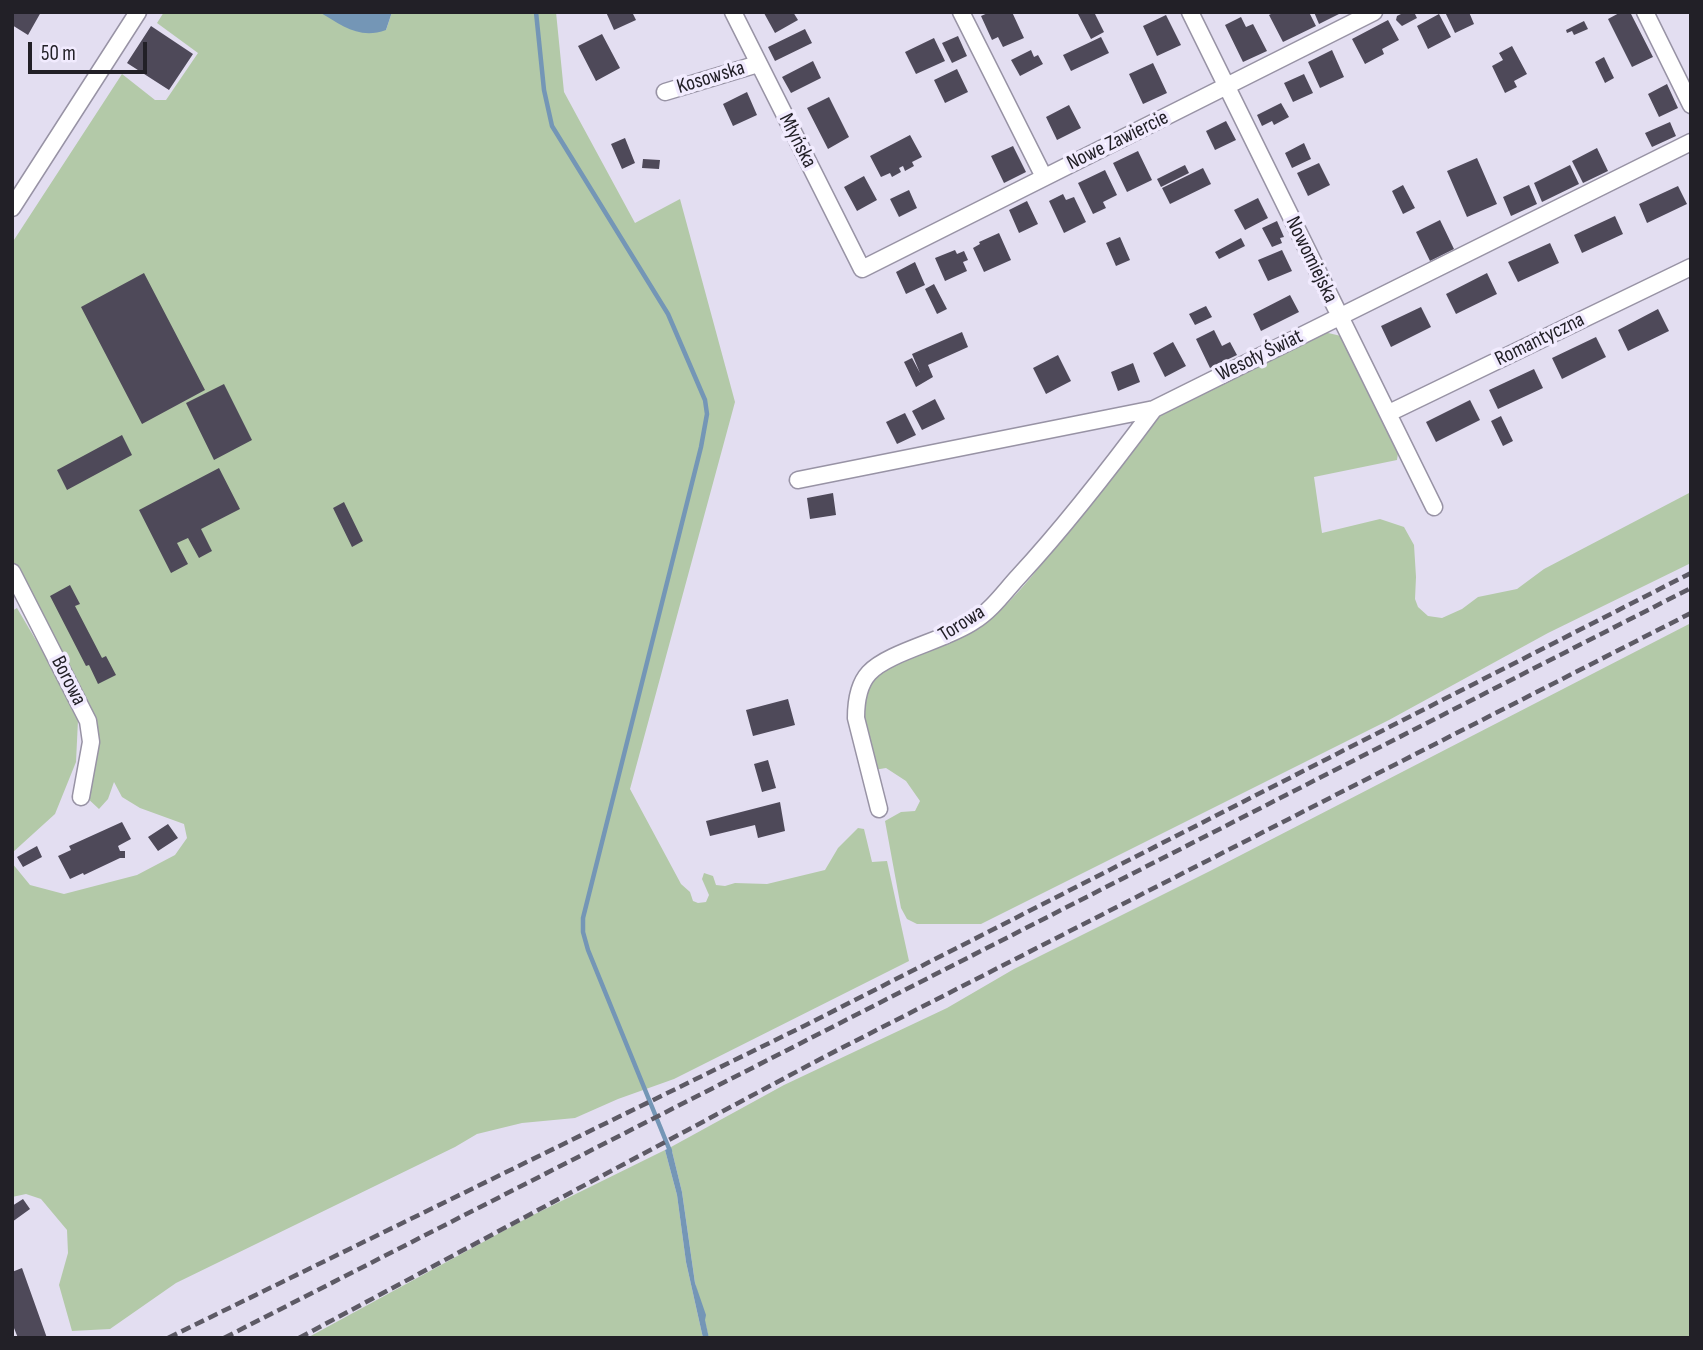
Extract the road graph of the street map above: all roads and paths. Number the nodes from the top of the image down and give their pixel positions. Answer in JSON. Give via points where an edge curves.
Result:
{"nodes":[{"id":1,"x":138,"y":12,"type":"edge"},
{"id":2,"x":733,"y":12,"type":"edge"},
{"id":3,"x":961,"y":12,"type":"edge"},
{"id":4,"x":1190,"y":12,"type":"edge"},
{"id":5,"x":1374,"y":12,"type":"edge"},
{"id":6,"x":1645,"y":12,"type":"edge"},
{"id":7,"x":758,"y":64,"type":"junction"},
{"id":8,"x":1227,"y":87,"type":"junction"},
{"id":9,"x":665,"y":92,"type":"dead end"},
{"id":10,"x":1691,"y":105,"type":"edge"},
{"id":11,"x":1691,"y":142,"type":"edge"},
{"id":12,"x":1044,"y":177,"type":"junction"},
{"id":13,"x":12,"y":208,"type":"edge"},
{"id":14,"x":1691,"y":267,"type":"edge"},
{"id":15,"x":862,"y":269,"type":"joint"},
{"id":16,"x":1339,"y":317,"type":"junction"},
{"id":17,"x":1154,"y":409,"type":"junction"},
{"id":18,"x":1389,"y":413,"type":"junction"},
{"id":19,"x":798,"y":480,"type":"dead end"},
{"id":20,"x":1434,"y":507,"type":"dead end"},
{"id":21,"x":12,"y":572,"type":"edge"},
{"id":22,"x":80,"y":797,"type":"dead end"},
{"id":23,"x":879,"y":809,"type":"dead end"}],
"edges":[{"from":1,"to":13,"type":"street"},
{"from":2,"to":7,"type":"street","name":"Młyńska"},
{"from":3,"to":12,"type":"street"},
{"from":4,"to":8,"type":"street","name":"Nowomiejska"},
{"from":5,"to":8,"type":"street","name":"Nowe Zawiercie"},
{"from":6,"to":10,"type":"street"},
{"from":7,"to":9,"type":"street","name":"Kosowska"},
{"from":7,"to":15,"type":"street","name":"Młyńska"},
{"from":8,"to":12,"type":"street","name":"Nowe Zawiercie"},
{"from":8,"to":16,"type":"street","name":"Nowomiejska"},
{"from":11,"to":16,"type":"street","name":"Wesoły Świat"},
{"from":12,"to":15,"type":"street","name":"Nowe Zawiercie"},
{"from":14,"to":18,"type":"street","name":"Romantyczna"},
{"from":16,"to":17,"type":"street","name":"Wesoły Świat"},
{"from":16,"to":18,"type":"street","name":"Nowomiejska"},
{"from":17,"to":19,"type":"street","name":"Wesoły Świat"},
{"from":17,"to":23,"type":"street","name":"Torowa","via":[[1062,529],[977,620],[869,673],[856,702],[856,718]]},
{"from":18,"to":20,"type":"street","name":"Nowomiejska"},
{"from":21,"to":22,"type":"street","name":"Borowa","via":[[88,721],[91,742]]}]}
